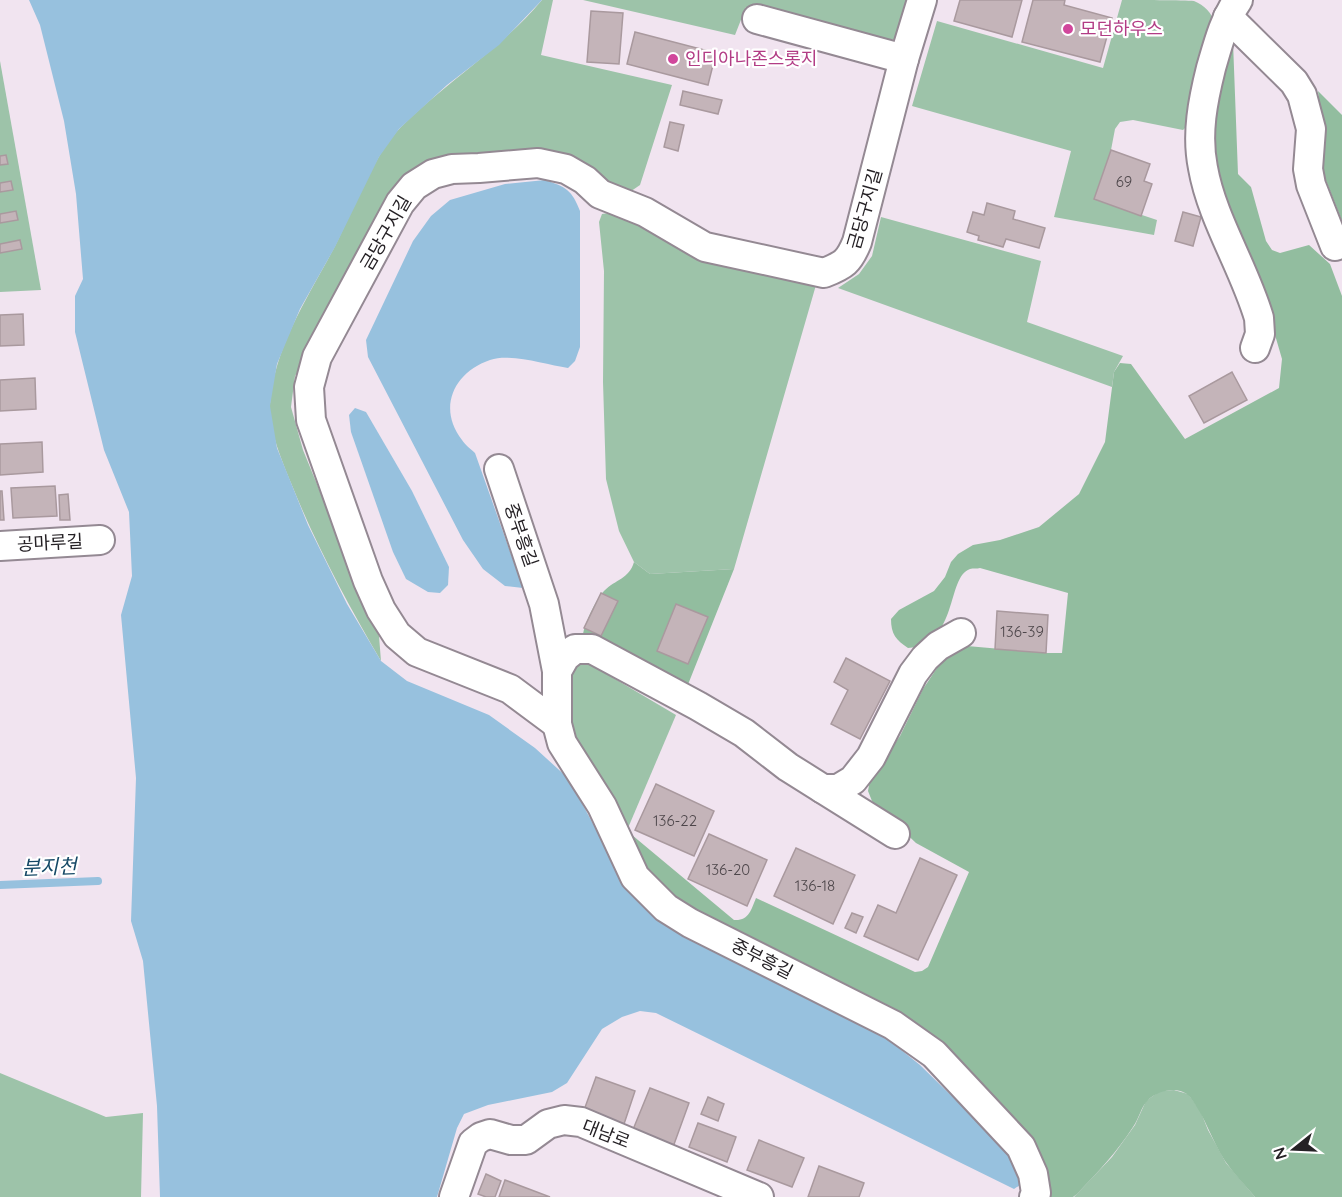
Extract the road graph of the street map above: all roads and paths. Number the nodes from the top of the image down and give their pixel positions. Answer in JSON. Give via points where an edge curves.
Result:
{"nodes":[{"id":1,"x":922,"y":0,"type":"edge"},
{"id":2,"x":1227,"y":6,"type":"edge"},
{"id":3,"x":757,"y":19,"type":"dead end"},
{"id":4,"x":904,"y":59,"type":"junction"},
{"id":5,"x":1335,"y":246,"type":"dead end"},
{"id":6,"x":1255,"y":348,"type":"dead end"},
{"id":7,"x":499,"y":469,"type":"dead end"},
{"id":8,"x":100,"y":540,"type":"dead end"},
{"id":9,"x":0,"y":546,"type":"edge"},
{"id":10,"x":961,"y":633,"type":"dead end"},
{"id":11,"x":557,"y":672,"type":"junction"},
{"id":12,"x":557,"y":724,"type":"junction"},
{"id":13,"x":823,"y":789,"type":"junction"},
{"id":14,"x":895,"y":834,"type":"dead end"},
{"id":15,"x":454,"y":1197,"type":"edge"},
{"id":16,"x":759,"y":1197,"type":"edge"},
{"id":17,"x":1034,"y":1197,"type":"edge"}],
"edges":[{"from":1,"to":4,"type":"street","name":"금당구지길"},
{"from":2,"to":5,"type":"street","via":[[1302,95],[1311,129],[1311,185]]},
{"from":2,"to":6,"type":"street","via":[[1203,97],[1200,138],[1212,198],[1259,318],[1260,334]]},
{"from":3,"to":4,"type":"street"},
{"from":4,"to":12,"type":"street","name":"금당구지길","via":[[857,242],[851,258],[841,267],[824,273],[705,247],[645,212],[600,194],[566,169],[538,163],[452,169],[433,174],[414,186],[400,203],[317,357],[309,387],[311,420],[381,610],[397,634],[417,652],[510,689]]},
{"from":7,"to":11,"type":"street","name":"중부흥길","via":[[544,604]]},
{"from":8,"to":9,"type":"street","name":"공마루길"},
{"from":10,"to":13,"type":"street","via":[[938,646],[919,666],[872,757],[853,780],[838,789]]},
{"from":11,"to":12,"type":"street","name":"중부흥길"},
{"from":11,"to":13,"type":"street","via":[[575,649],[592,649],[707,711]]},
{"from":12,"to":17,"type":"street","name":"중부흥길","via":[[562,742],[602,806],[635,877],[666,908],[893,1024],[934,1054],[1022,1147],[1033,1174]]},
{"from":13,"to":14,"type":"street"},
{"from":15,"to":16,"type":"street","name":"대남로","via":[[473,1143],[481,1137],[490,1134],[526,1140],[549,1124],[564,1120],[581,1122]]}]}
